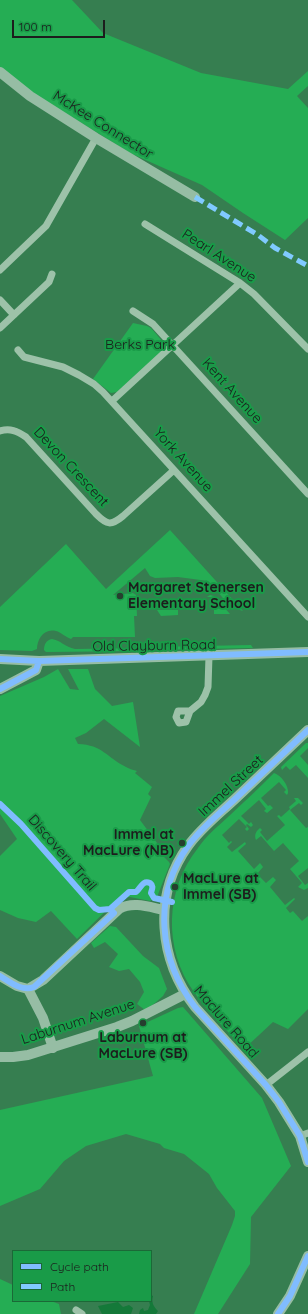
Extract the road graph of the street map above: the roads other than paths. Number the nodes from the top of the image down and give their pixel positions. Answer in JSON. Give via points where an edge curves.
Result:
{"nodes":[{"id":1,"x":0,"y":72,"type":"edge"},
{"id":2,"x":96,"y":138,"type":"junction"},
{"id":3,"x":195,"y":197,"type":"dead end"},
{"id":4,"x":145,"y":224,"type":"dead end"},
{"id":5,"x":0,"y":270,"type":"edge"},
{"id":6,"x":52,"y":274,"type":"dead end"},
{"id":7,"x":240,"y":283,"type":"junction"},
{"id":8,"x":0,"y":300,"type":"edge"},
{"id":9,"x":132,"y":311,"type":"dead end"},
{"id":10,"x":14,"y":315,"type":"junction"},
{"id":11,"x":0,"y":328,"type":"edge"},
{"id":12,"x":173,"y":346,"type":"junction"},
{"id":13,"x":308,"y":348,"type":"edge"},
{"id":14,"x":18,"y":350,"type":"dead end"},
{"id":15,"x":112,"y":401,"type":"junction"},
{"id":16,"x":0,"y":431,"type":"edge"},
{"id":17,"x":174,"y":470,"type":"junction"},
{"id":18,"x":308,"y":494,"type":"edge"},
{"id":19,"x":308,"y":618,"type":"edge"},
{"id":20,"x":308,"y":652,"type":"edge"},
{"id":21,"x":208,"y":656,"type":"junction"},
{"id":22,"x":0,"y":659,"type":"edge"},
{"id":23,"x":39,"y":661,"type":"junction"},
{"id":24,"x":0,"y":688,"type":"edge"},
{"id":25,"x":190,"y":711,"type":"dead end"},
{"id":26,"x":308,"y":730,"type":"edge"},
{"id":27,"x":176,"y":866,"type":"joint"},
{"id":28,"x":164,"y":910,"type":"junction"},
{"id":29,"x":0,"y":976,"type":"edge"},
{"id":30,"x":28,"y":989,"type":"junction"},
{"id":31,"x":185,"y":994,"type":"junction"},
{"id":32,"x":53,"y":1048,"type":"junction"},
{"id":33,"x":308,"y":1052,"type":"edge"},
{"id":34,"x":0,"y":1057,"type":"edge"},
{"id":35,"x":266,"y":1085,"type":"junction"},
{"id":36,"x":304,"y":1135,"type":"edge"},
{"id":37,"x":308,"y":1162,"type":"edge"},
{"id":38,"x":308,"y":1256,"type":"edge"},
{"id":39,"x":278,"y":1314,"type":"edge"}],
"edges":[{"from":1,"to":2,"type":"street","name":"McKee Connector","via":[[30,96]]},
{"from":2,"to":3,"type":"street","name":"McKee Connector"},
{"from":2,"to":5,"type":"street","via":[[46,226]]},
{"from":4,"to":7,"type":"street","name":"Pearl Avenue"},
{"from":6,"to":10,"type":"street","via":[[49,282]]},
{"from":7,"to":12,"type":"street"},
{"from":7,"to":13,"type":"street","name":"Pearl Avenue"},
{"from":8,"to":10,"type":"street"},
{"from":9,"to":12,"type":"street","name":"Kent Avenue","via":[[153,324]]},
{"from":10,"to":11,"type":"street"},
{"from":12,"to":15,"type":"street"},
{"from":12,"to":18,"type":"street","name":"Kent Avenue"},
{"from":14,"to":15,"type":"street","name":"York Avenue","via":[[24,357],[79,375],[94,384]]},
{"from":15,"to":17,"type":"street","name":"York Avenue"},
{"from":16,"to":17,"type":"street","name":"Devon Crescent","via":[[14,430],[26,437],[96,514],[110,523],[123,516]]},
{"from":17,"to":19,"type":"street","name":"York Avenue"},
{"from":20,"to":21,"type":"street","name":"Old Clayburn Road"},
{"from":21,"to":23,"type":"street","name":"Old Clayburn Road"},
{"from":21,"to":25,"type":"street","via":[[208,687],[201,702]]},
{"from":22,"to":23,"type":"street","name":"Old Clayburn Road"},
{"from":23,"to":24,"type":"street","via":[[36,670]]},
{"from":26,"to":27,"type":"street","name":"Immel Street","via":[[204,828],[188,846]]},
{"from":27,"to":28,"type":"street","name":"Maclure Road"},
{"from":28,"to":30,"type":"street","via":[[132,904],[119,909],[43,980]]},
{"from":28,"to":31,"type":"street","name":"Maclure Road","via":[[167,952]]},
{"from":29,"to":30,"type":"street"},
{"from":30,"to":32,"type":"street","via":[[43,1018]]},
{"from":31,"to":32,"type":"street","name":"Laburnum Avenue","via":[[132,1021]]},
{"from":31,"to":35,"type":"street","name":"Maclure Road"},
{"from":32,"to":34,"type":"street","name":"Laburnum Avenue","via":[[28,1055]]},
{"from":33,"to":35,"type":"street"},
{"from":35,"to":36,"type":"street","name":"Maclure Road"},
{"from":36,"to":37,"type":"street","name":"Maclure Road"},
{"from":38,"to":39,"type":"street","via":[[290,1296]]}]}
